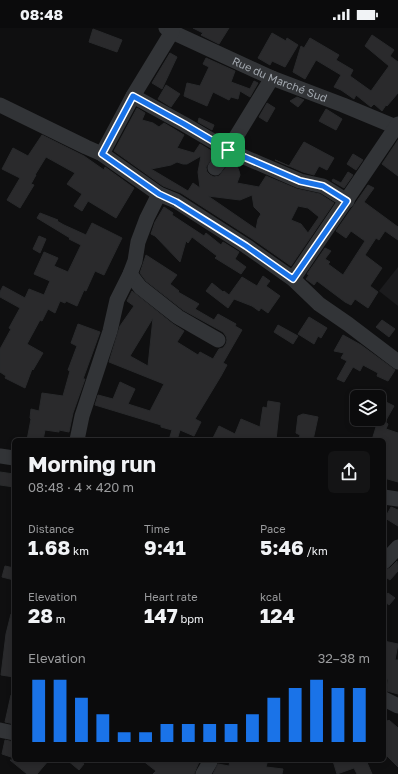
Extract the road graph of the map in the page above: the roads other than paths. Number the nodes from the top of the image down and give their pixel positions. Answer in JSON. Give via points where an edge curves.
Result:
{"nodes":[{"id":1,"x":169,"y":30,"type":"edge"},
{"id":2,"x":272,"y":78,"type":"junction"},
{"id":3,"x":133,"y":96,"type":"junction"},
{"id":4,"x":0,"y":105,"type":"edge"},
{"id":5,"x":397,"y":126,"type":"edge"},
{"id":6,"x":228,"y":150,"type":"junction"},
{"id":7,"x":102,"y":154,"type":"junction"},
{"id":8,"x":215,"y":168,"type":"dead end"},
{"id":9,"x":159,"y":194,"type":"junction"},
{"id":10,"x":347,"y":201,"type":"junction"},
{"id":11,"x":130,"y":274,"type":"junction"},
{"id":12,"x":293,"y":279,"type":"junction"},
{"id":13,"x":218,"y":340,"type":"dead end"},
{"id":14,"x":398,"y":362,"type":"edge"},
{"id":15,"x":77,"y":438,"type":"edge"},
{"id":16,"x":0,"y":456,"type":"edge"},
{"id":17,"x":12,"y":458,"type":"edge"},
{"id":18,"x":386,"y":497,"type":"edge"},
{"id":19,"x":398,"y":499,"type":"edge"},
{"id":20,"x":398,"y":547,"type":"edge"},
{"id":21,"x":386,"y":560,"type":"edge"},
{"id":22,"x":386,"y":700,"type":"edge"},
{"id":23,"x":398,"y":706,"type":"edge"},
{"id":24,"x":0,"y":730,"type":"edge"},
{"id":25,"x":12,"y":733,"type":"edge"}],
"edges":[{"from":1,"to":2,"type":"street","name":"Rue du Marché Sud"},
{"from":1,"to":3,"type":"street"},
{"from":2,"to":5,"type":"street","name":"Rue du Marché Sud"},
{"from":2,"to":6,"type":"street"},
{"from":3,"to":6,"type":"street"},
{"from":3,"to":7,"type":"street"},
{"from":4,"to":7,"type":"street"},
{"from":5,"to":10,"type":"street"},
{"from":6,"to":8,"type":"street"},
{"from":6,"to":10,"type":"street","via":[[300,181],[323,186]]},
{"from":7,"to":9,"type":"street"},
{"from":9,"to":11,"type":"street","via":[[138,242]]},
{"from":9,"to":12,"type":"street","via":[[246,246]]},
{"from":10,"to":12,"type":"street"},
{"from":11,"to":13,"type":"street","via":[[140,287],[178,317]]},
{"from":11,"to":15,"type":"street","via":[[117,300]]},
{"from":12,"to":14,"type":"street","via":[[318,304]]},
{"from":16,"to":17,"type":"street"},
{"from":18,"to":19,"type":"street"},
{"from":20,"to":21,"type":"street"},
{"from":22,"to":23,"type":"street"},
{"from":24,"to":25,"type":"street"}]}
